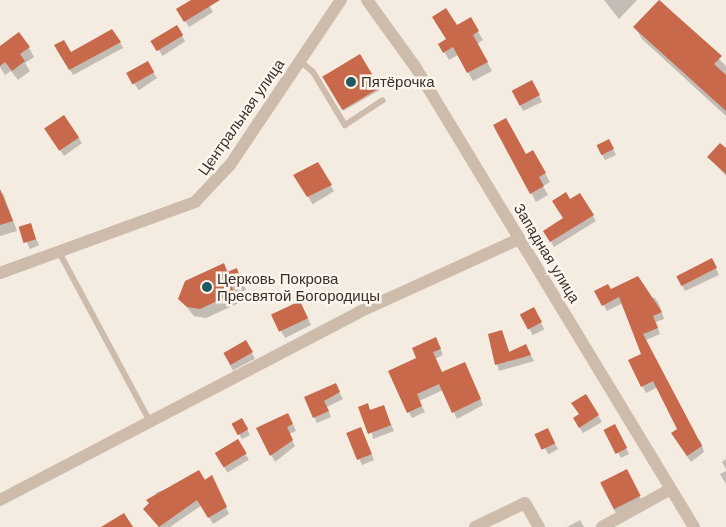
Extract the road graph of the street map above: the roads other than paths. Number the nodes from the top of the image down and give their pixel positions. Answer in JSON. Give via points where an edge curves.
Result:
{"nodes":[{"id":1,"x":341,"y":0,"type":"edge"},
{"id":2,"x":366,"y":0,"type":"edge"},
{"id":3,"x":300,"y":62,"type":"junction"},
{"id":4,"x":383,"y":100,"type":"dead end"},
{"id":5,"x":519,"y":239,"type":"junction"},
{"id":6,"x":59,"y":252,"type":"junction"},
{"id":7,"x":0,"y":273,"type":"edge"},
{"id":8,"x":150,"y":422,"type":"junction"},
{"id":9,"x":669,"y":490,"type":"junction"},
{"id":10,"x":0,"y":500,"type":"edge"},
{"id":11,"x":475,"y":527,"type":"edge"},
{"id":12,"x":539,"y":527,"type":"edge"},
{"id":13,"x":602,"y":527,"type":"edge"},
{"id":14,"x":694,"y":527,"type":"edge"}],
"edges":[{"from":1,"to":3,"type":"street","name":"Центральная улица"},
{"from":2,"to":5,"type":"street","name":"Западная улица","via":[[416,68]]},
{"from":3,"to":4,"type":"lane","via":[[313,72],[345,125]]},
{"from":3,"to":6,"type":"street","name":"Центральная улица","via":[[230,165],[195,202]]},
{"from":5,"to":8,"type":"street","via":[[359,312]]},
{"from":5,"to":9,"type":"street","name":"Западная улица"},
{"from":6,"to":7,"type":"street","name":"Центральная улица"},
{"from":6,"to":8,"type":"lane"},
{"from":8,"to":10,"type":"street"},
{"from":9,"to":13,"type":"street"},
{"from":9,"to":14,"type":"street","name":"Западная улица"},
{"from":11,"to":12,"type":"street","via":[[525,503]]}]}
